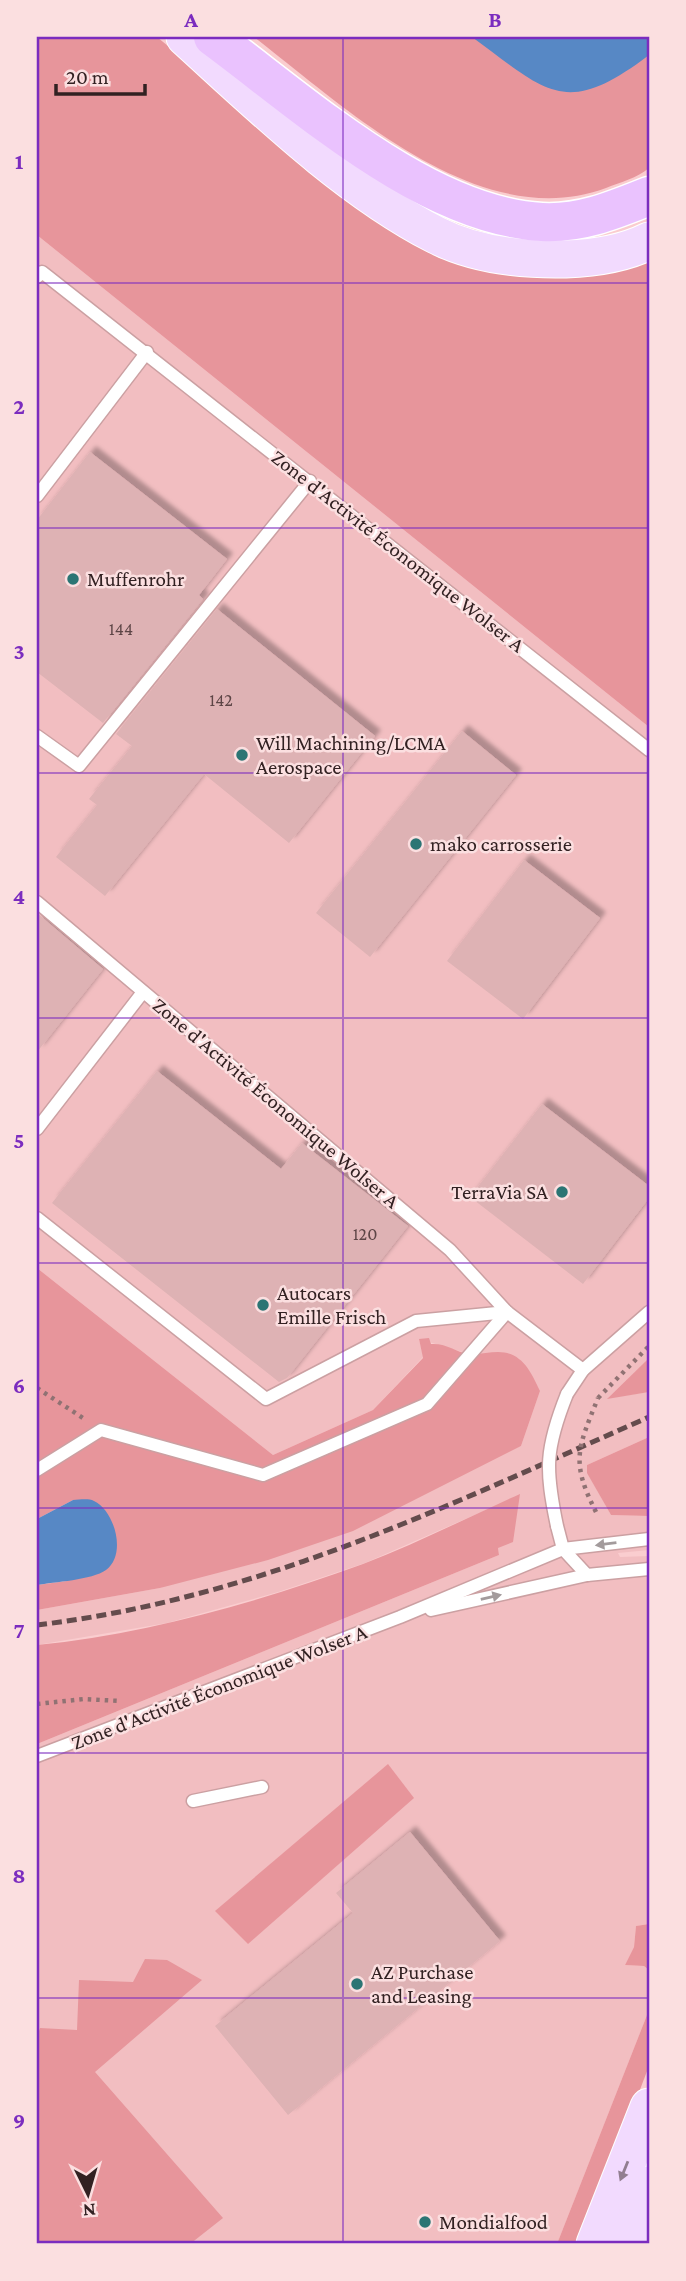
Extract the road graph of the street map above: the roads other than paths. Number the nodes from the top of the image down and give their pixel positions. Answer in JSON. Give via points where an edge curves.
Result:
{"nodes":[{"id":1,"x":185,"y":37,"type":"edge"},
{"id":2,"x":211,"y":37,"type":"edge"},
{"id":3,"x":649,"y":196,"type":"edge"},
{"id":4,"x":649,"y":215,"type":"edge"},
{"id":5,"x":649,"y":241,"type":"edge"},
{"id":6,"x":37,"y":277,"type":"edge"},
{"id":7,"x":147,"y":352,"type":"junction"},
{"id":8,"x":310,"y":481,"type":"junction"},
{"id":9,"x":37,"y":496,"type":"edge"},
{"id":10,"x":37,"y":736,"type":"edge"},
{"id":11,"x":649,"y":750,"type":"edge"},
{"id":12,"x":37,"y":902,"type":"edge"},
{"id":13,"x":144,"y":992,"type":"junction"},
{"id":14,"x":37,"y":1129,"type":"edge"},
{"id":15,"x":37,"y":1218,"type":"edge"},
{"id":16,"x":507,"y":1312,"type":"junction"},
{"id":17,"x":649,"y":1312,"type":"edge"},
{"id":18,"x":583,"y":1370,"type":"junction"},
{"id":19,"x":37,"y":1470,"type":"edge"},
{"id":20,"x":649,"y":1539,"type":"edge"},
{"id":21,"x":563,"y":1549,"type":"junction"},
{"id":22,"x":649,"y":1569,"type":"edge"},
{"id":23,"x":587,"y":1575,"type":"junction"},
{"id":24,"x":400,"y":1618,"type":"junction"},
{"id":25,"x":37,"y":1756,"type":"edge"},
{"id":26,"x":262,"y":1787,"type":"dead end"},
{"id":27,"x":193,"y":1801,"type":"dead end"},
{"id":28,"x":649,"y":2107,"type":"edge"},
{"id":29,"x":649,"y":2185,"type":"edge"},
{"id":30,"x":595,"y":2244,"type":"edge"},
{"id":31,"x":626,"y":2244,"type":"edge"}],
"edges":[{"from":1,"to":5,"type":"main road","via":[[276,120],[388,207],[438,236],[514,258],[543,260],[586,258]]},
{"from":2,"to":3,"type":"highway","via":[[362,147],[433,191],[491,215],[543,222],[594,218]]},
{"from":2,"to":4,"type":"main road","via":[[352,160],[407,201],[453,224],[508,238],[554,240],[593,236]]},
{"from":6,"to":7,"type":"lane","name":"Zone d'Activité Économique Wolser A","via":[[42,272]]},
{"from":7,"to":8,"type":"lane","name":"Zone d'Activité Économique Wolser A"},
{"from":7,"to":9,"type":"lane"},
{"from":8,"to":10,"type":"lane","via":[[79,766]]},
{"from":8,"to":11,"type":"lane","name":"Zone d'Activité Économique Wolser A"},
{"from":12,"to":13,"type":"lane","name":"Zone d'Activité Économique Wolser A"},
{"from":13,"to":14,"type":"lane"},
{"from":13,"to":16,"type":"lane","name":"Zone d'Activité Économique Wolser A","via":[[450,1250]]},
{"from":15,"to":16,"type":"lane","via":[[266,1399],[416,1321]]},
{"from":16,"to":18,"type":"lane","name":"Zone d'Activité Économique Wolser A"},
{"from":16,"to":19,"type":"lane","via":[[427,1404],[263,1475],[101,1430]]},
{"from":17,"to":18,"type":"lane"},
{"from":18,"to":21,"type":"lane","bridge":true,"via":[[567,1394],[548,1450],[547,1480]]},
{"from":20,"to":21,"type":"lane","one_way":true},
{"from":21,"to":23,"type":"lane"},
{"from":21,"to":24,"type":"lane"},
{"from":22,"to":23,"type":"lane"},
{"from":24,"to":23,"type":"lane","one_way":true},
{"from":24,"to":25,"type":"lane","name":"Zone d'Activité Économique Wolser A"},
{"from":26,"to":27,"type":"lane"},
{"from":28,"to":30,"type":"main road","one_way":true},
{"from":29,"to":31,"type":"main road"}]}
